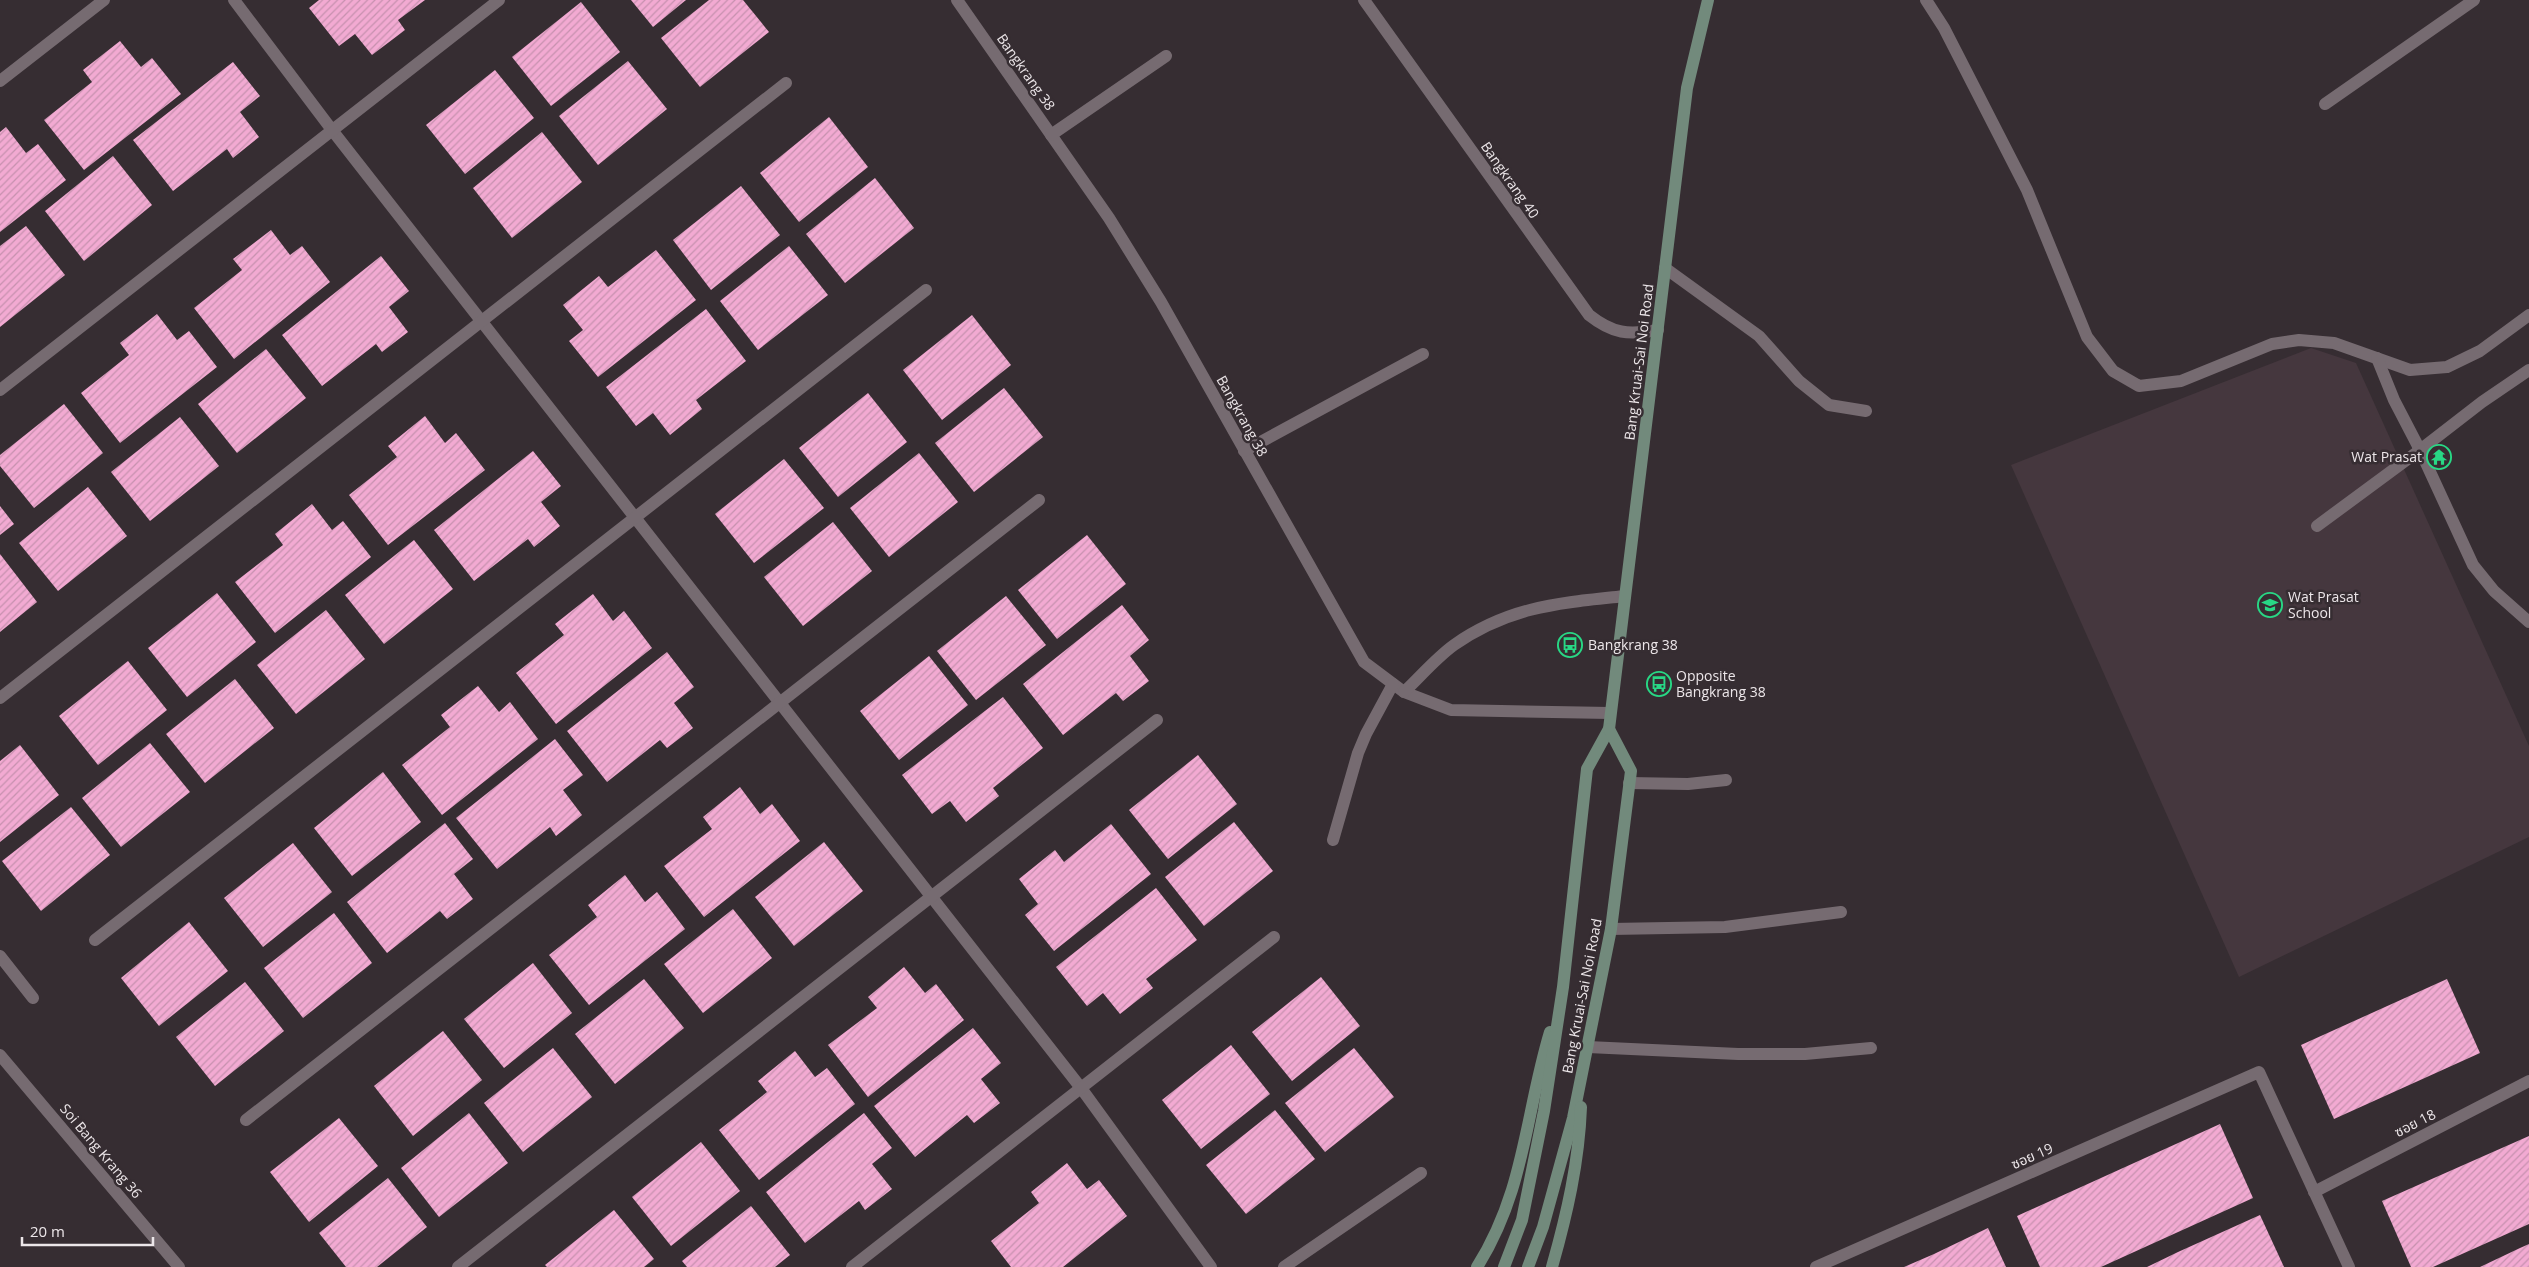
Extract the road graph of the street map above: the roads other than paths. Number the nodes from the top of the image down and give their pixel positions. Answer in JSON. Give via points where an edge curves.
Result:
{"nodes":[{"id":1,"x":104,"y":0,"type":"edge"},
{"id":2,"x":234,"y":0,"type":"edge"},
{"id":3,"x":499,"y":0,"type":"edge"},
{"id":4,"x":957,"y":0,"type":"edge"},
{"id":5,"x":1364,"y":0,"type":"edge"},
{"id":6,"x":1708,"y":0,"type":"edge"},
{"id":7,"x":1926,"y":0,"type":"edge"},
{"id":8,"x":2474,"y":0,"type":"edge"},
{"id":9,"x":1166,"y":56,"type":"dead end"},
{"id":10,"x":0,"y":81,"type":"edge"},
{"id":11,"x":786,"y":82,"type":"dead end"},
{"id":12,"x":2325,"y":104,"type":"dead end"},
{"id":13,"x":332,"y":130,"type":"junction"},
{"id":14,"x":1051,"y":135,"type":"junction"},
{"id":15,"x":1666,"y":268,"type":"junction"},
{"id":16,"x":926,"y":290,"type":"dead end"},
{"id":17,"x":2529,"y":315,"type":"edge"},
{"id":18,"x":482,"y":322,"type":"junction"},
{"id":19,"x":1658,"y":330,"type":"junction"},
{"id":20,"x":1423,"y":354,"type":"dead end"},
{"id":21,"x":2377,"y":358,"type":"junction"},
{"id":22,"x":2529,"y":370,"type":"edge"},
{"id":23,"x":0,"y":390,"type":"edge"},
{"id":24,"x":1866,"y":411,"type":"dead end"},
{"id":25,"x":2420,"y":450,"type":"junction"},
{"id":26,"x":1244,"y":451,"type":"junction"},
{"id":27,"x":1039,"y":500,"type":"dead end"},
{"id":28,"x":635,"y":517,"type":"junction"},
{"id":29,"x":2317,"y":526,"type":"dead end"},
{"id":30,"x":1625,"y":596,"type":"junction"},
{"id":31,"x":2529,"y":622,"type":"edge"},
{"id":32,"x":1393,"y":684,"type":"junction"},
{"id":33,"x":1404,"y":692,"type":"junction"},
{"id":34,"x":0,"y":698,"type":"edge"},
{"id":35,"x":780,"y":703,"type":"junction"},
{"id":36,"x":1610,"y":714,"type":"junction"},
{"id":37,"x":1157,"y":720,"type":"dead end"},
{"id":38,"x":1609,"y":729,"type":"junction"},
{"id":39,"x":1726,"y":780,"type":"dead end"},
{"id":40,"x":1629,"y":783,"type":"junction"},
{"id":41,"x":1333,"y":840,"type":"dead end"},
{"id":42,"x":931,"y":897,"type":"junction"},
{"id":43,"x":1841,"y":912,"type":"dead end"},
{"id":44,"x":1611,"y":929,"type":"junction"},
{"id":45,"x":1274,"y":937,"type":"dead end"},
{"id":46,"x":95,"y":940,"type":"dead end"},
{"id":47,"x":0,"y":956,"type":"edge"},
{"id":48,"x":1563,"y":987,"type":"junction"},
{"id":49,"x":33,"y":998,"type":"dead end"},
{"id":50,"x":1588,"y":1047,"type":"junction"},
{"id":51,"x":1871,"y":1048,"type":"dead end"},
{"id":52,"x":0,"y":1055,"type":"edge"},
{"id":53,"x":1583,"y":1077,"type":"junction"},
{"id":54,"x":2529,"y":1081,"type":"edge"},
{"id":55,"x":1081,"y":1088,"type":"junction"},
{"id":56,"x":246,"y":1120,"type":"dead end"},
{"id":57,"x":1421,"y":1172,"type":"dead end"},
{"id":58,"x":2314,"y":1192,"type":"junction"},
{"id":59,"x":179,"y":1267,"type":"edge"},
{"id":60,"x":458,"y":1267,"type":"edge"},
{"id":61,"x":852,"y":1267,"type":"edge"},
{"id":62,"x":1211,"y":1267,"type":"edge"},
{"id":63,"x":1284,"y":1267,"type":"edge"},
{"id":64,"x":1477,"y":1267,"type":"edge"},
{"id":65,"x":1504,"y":1267,"type":"edge"},
{"id":66,"x":1528,"y":1267,"type":"edge"},
{"id":67,"x":1552,"y":1267,"type":"edge"},
{"id":68,"x":1816,"y":1267,"type":"edge"},
{"id":69,"x":2349,"y":1267,"type":"edge"}],
"edges":[{"from":1,"to":10,"type":"street"},
{"from":2,"to":13,"type":"street"},
{"from":3,"to":13,"type":"street"},
{"from":4,"to":14,"type":"street","name":"Bangkrang 38"},
{"from":5,"to":19,"type":"street","name":"Bangkrang 40","via":[[1589,315],[1605,328],[1622,333]]},
{"from":6,"to":15,"type":"main road","name":"Bang Kruai-Sai Noi Road","via":[[1686,88]]},
{"from":7,"to":21,"type":"street","via":[[1944,28],[2027,190],[2087,337],[2114,371],[2139,386],[2181,381],[2272,344],[2299,340],[2334,343]]},
{"from":8,"to":12,"type":"street"},
{"from":9,"to":14,"type":"street"},
{"from":11,"to":18,"type":"street"},
{"from":13,"to":18,"type":"street"},
{"from":13,"to":23,"type":"street"},
{"from":14,"to":26,"type":"street","name":"Bangkrang 38","via":[[1109,218],[1161,302]]},
{"from":15,"to":19,"type":"main road","name":"Bang Kruai-Sai Noi Road"},
{"from":15,"to":24,"type":"street","via":[[1758,336],[1799,381],[1828,405]]},
{"from":16,"to":28,"type":"street"},
{"from":17,"to":21,"type":"street","via":[[2480,351],[2447,367],[2410,370]]},
{"from":18,"to":28,"type":"street"},
{"from":18,"to":34,"type":"street"},
{"from":19,"to":30,"type":"main road","name":"Bang Kruai-Sai Noi Road"},
{"from":20,"to":26,"type":"street"},
{"from":21,"to":25,"type":"street"},
{"from":22,"to":25,"type":"street"},
{"from":25,"to":29,"type":"street"},
{"from":25,"to":31,"type":"street","via":[[2473,566],[2494,591]]},
{"from":26,"to":32,"type":"street","name":"Bangkrang 38","via":[[1364,662]]},
{"from":27,"to":35,"type":"street"},
{"from":28,"to":35,"type":"street"},
{"from":28,"to":46,"type":"street"},
{"from":30,"to":33,"type":"street","via":[[1536,607],[1495,621],[1453,646]]},
{"from":30,"to":36,"type":"main road","name":"Bang Kruai-Sai Noi Road"},
{"from":32,"to":33,"type":"street","name":"Bangkrang 38"},
{"from":32,"to":41,"type":"street","via":[[1361,747]]},
{"from":33,"to":36,"type":"street","name":"Bangkrang 38","via":[[1451,710]]},
{"from":35,"to":42,"type":"street"},
{"from":35,"to":56,"type":"street"},
{"from":36,"to":38,"type":"main road","name":"Bang Kruai-Sai Noi Road"},
{"from":37,"to":42,"type":"street"},
{"from":38,"to":40,"type":"main road","name":"Bang Kruai-Sai Noi Road","via":[[1631,771]]},
{"from":38,"to":48,"type":"main road","name":"Bang Kruai-Sai Noi Road","via":[[1587,769]]},
{"from":39,"to":40,"type":"street","via":[[1688,784]]},
{"from":40,"to":44,"type":"main road","name":"Bang Kruai-Sai Noi Road"},
{"from":42,"to":55,"type":"street"},
{"from":42,"to":60,"type":"street"},
{"from":43,"to":44,"type":"street","via":[[1725,927]]},
{"from":44,"to":50,"type":"main road","name":"Bang Kruai-Sai Noi Road"},
{"from":45,"to":55,"type":"street"},
{"from":47,"to":49,"type":"street"},
{"from":48,"to":64,"type":"main road","via":[[1539,1067],[1528,1132],[1509,1204]]},
{"from":48,"to":65,"type":"main road","name":"Bang Kruai-Sai Noi Road","via":[[1544,1111],[1522,1220]]},
{"from":50,"to":51,"type":"street","via":[[1738,1054],[1805,1054]]},
{"from":50,"to":53,"type":"main road","name":"Bang Kruai-Sai Noi Road"},
{"from":52,"to":59,"type":"street","name":"Soi Bang Krang 36"},
{"from":53,"to":66,"type":"main road","name":"Bang Kruai-Sai Noi Road","via":[[1543,1227]]},
{"from":53,"to":67,"type":"main road","via":[[1580,1140],[1570,1202]]},
{"from":54,"to":58,"type":"street","name":"ซอย 18"},
{"from":55,"to":61,"type":"street"},
{"from":55,"to":62,"type":"street"},
{"from":57,"to":63,"type":"street"},
{"from":58,"to":68,"type":"street","name":"ซอย 19","via":[[2260,1072]]},
{"from":58,"to":69,"type":"street"}]}
